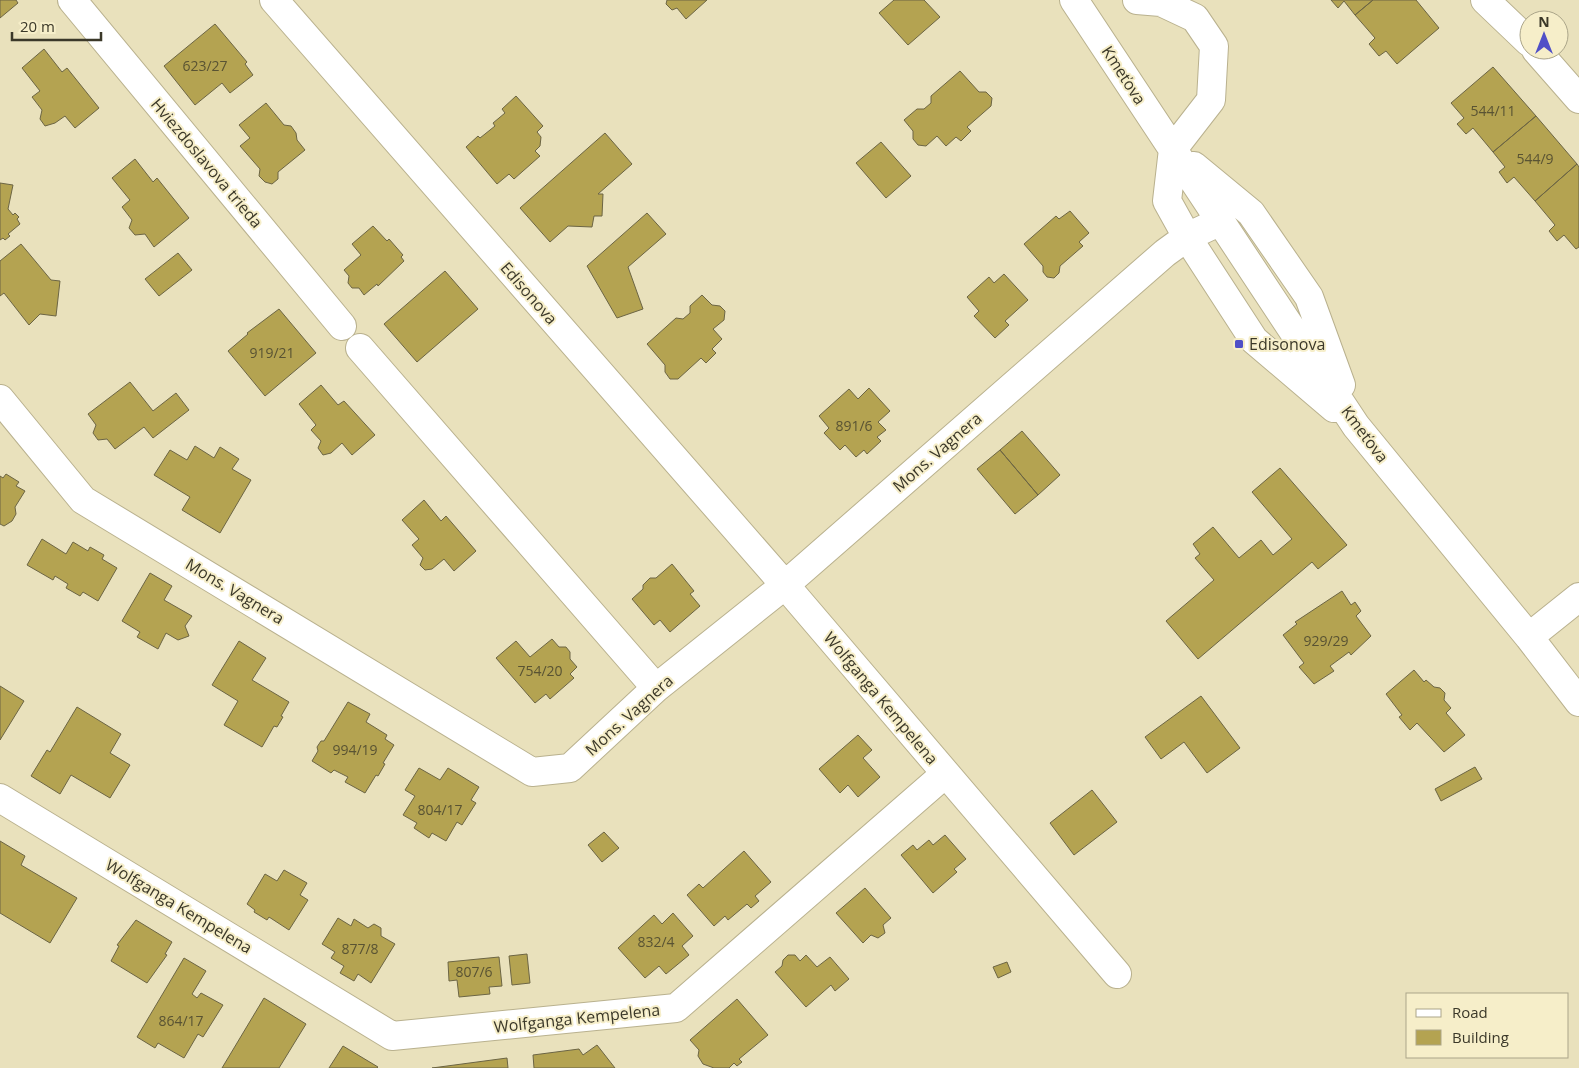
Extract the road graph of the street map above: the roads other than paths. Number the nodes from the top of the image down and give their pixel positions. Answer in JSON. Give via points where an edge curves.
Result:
{"nodes":[{"id":1,"x":72,"y":0,"type":"edge"},
{"id":2,"x":274,"y":0,"type":"edge"},
{"id":3,"x":1079,"y":0,"type":"edge"},
{"id":4,"x":1137,"y":0,"type":"edge"},
{"id":5,"x":1485,"y":0,"type":"edge"},
{"id":6,"x":1519,"y":32,"type":"edge"},
{"id":7,"x":1545,"y":60,"type":"edge"},
{"id":8,"x":1579,"y":99,"type":"edge"},
{"id":9,"x":1173,"y":149,"type":"junction"},
{"id":10,"x":1221,"y":221,"type":"junction"},
{"id":11,"x":1187,"y":237,"type":"junction"},
{"id":12,"x":342,"y":326,"type":"dead end"},
{"id":13,"x":360,"y":348,"type":"dead end"},
{"id":14,"x":1,"y":404,"type":"edge"},
{"id":15,"x":1356,"y":426,"type":"junction"},
{"id":16,"x":785,"y":585,"type":"junction"},
{"id":17,"x":1579,"y":597,"type":"edge"},
{"id":18,"x":1530,"y":637,"type":"junction"},
{"id":19,"x":656,"y":688,"type":"junction"},
{"id":20,"x":1579,"y":702,"type":"edge"},
{"id":21,"x":945,"y":774,"type":"junction"},
{"id":22,"x":0,"y":798,"type":"edge"},
{"id":23,"x":1117,"y":974,"type":"dead end"}],
"edges":[{"from":1,"to":12,"type":"street","name":"Hviezdoslavova trieda"},
{"from":2,"to":16,"type":"street","name":"Edisonova"},
{"from":3,"to":9,"type":"street","name":"Kmeťova"},
{"from":4,"to":9,"type":"street","via":[[1161,2],[1195,18],[1214,46],[1211,100]]},
{"from":5,"to":6,"type":"street"},
{"from":7,"to":8,"type":"street"},
{"from":9,"to":10,"type":"street","name":"Kmeťova"},
{"from":9,"to":11,"type":"street","via":[[1167,201]]},
{"from":9,"to":15,"type":"street","via":[[1251,213],[1310,297]]},
{"from":10,"to":11,"type":"street","name":"Mons. Vagnera"},
{"from":10,"to":15,"type":"street","name":"Kmeťova"},
{"from":11,"to":15,"type":"street","via":[[1254,340]]},
{"from":11,"to":16,"type":"street","name":"Mons. Vagnera"},
{"from":13,"to":19,"type":"street"},
{"from":14,"to":19,"type":"street","name":"Mons. Vagnera","via":[[83,500],[532,772],[570,768]]},
{"from":15,"to":18,"type":"street","name":"Kmeťova"},
{"from":16,"to":19,"type":"street","name":"Mons. Vagnera"},
{"from":16,"to":21,"type":"street","name":"Wolfganga Kempelena"},
{"from":17,"to":18,"type":"street"},
{"from":18,"to":20,"type":"street","name":"Kmeťova"},
{"from":21,"to":22,"type":"street","name":"Wolfganga Kempelena","via":[[676,1008],[392,1036]]},
{"from":21,"to":23,"type":"street"}]}
